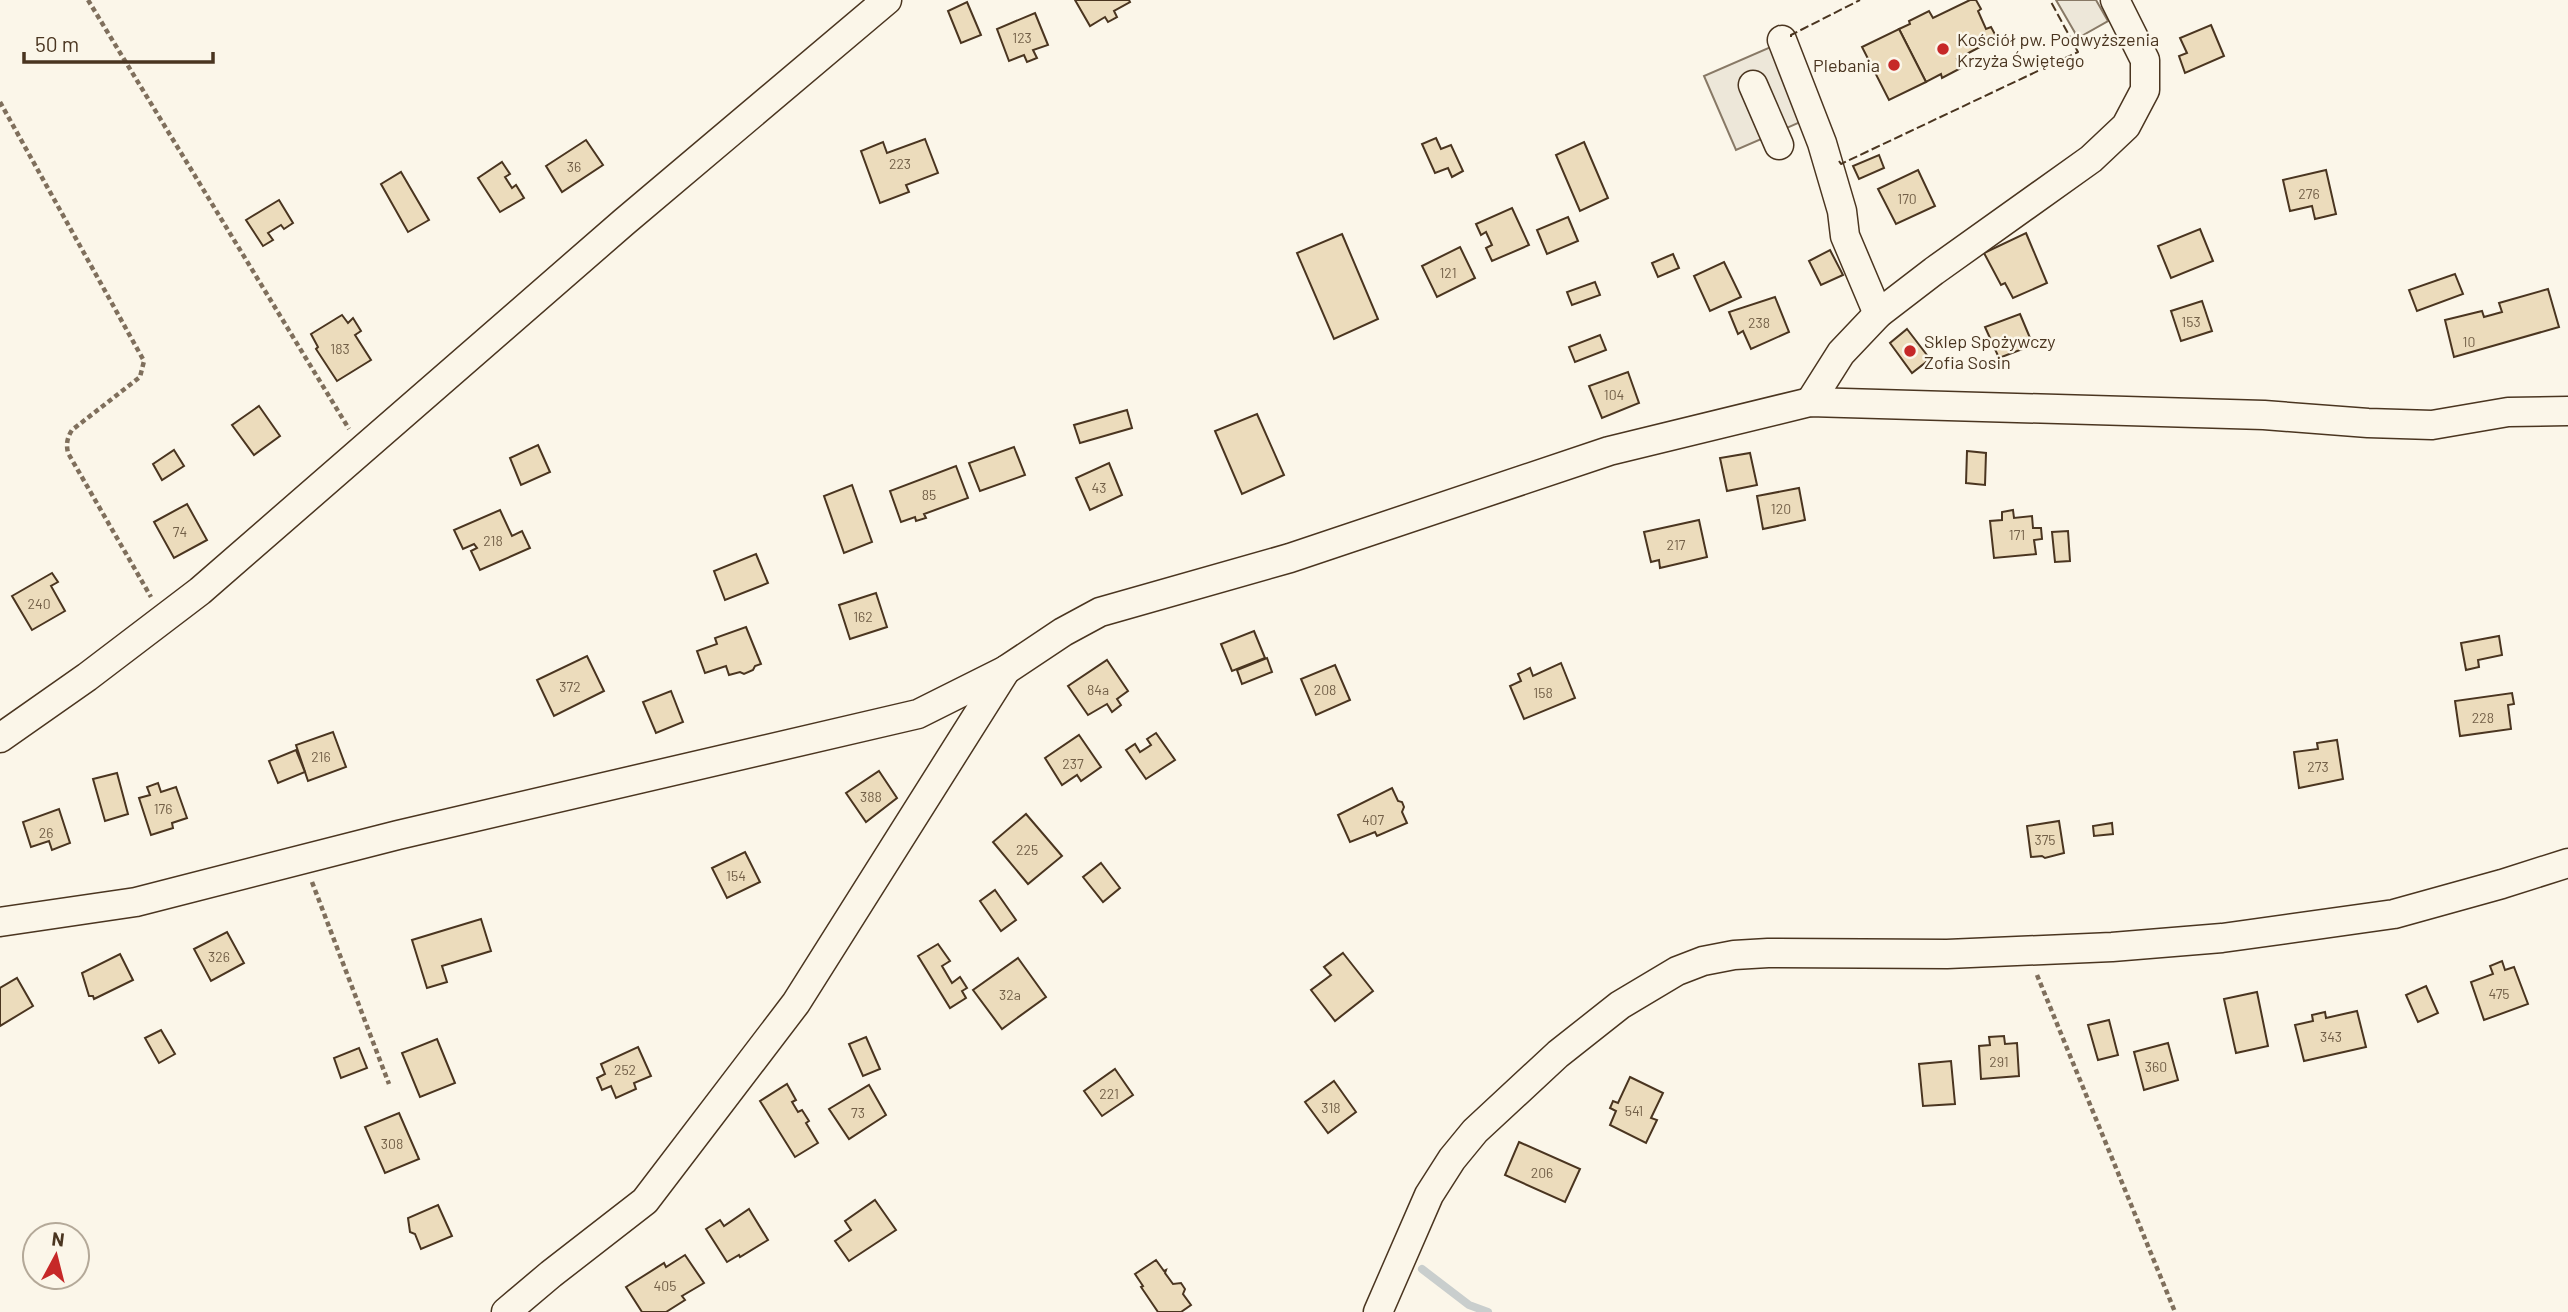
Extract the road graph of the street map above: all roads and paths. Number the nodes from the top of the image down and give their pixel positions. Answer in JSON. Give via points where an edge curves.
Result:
{"nodes":[{"id":1,"x":88,"y":0,"type":"edge"},
{"id":2,"x":887,"y":0,"type":"edge"},
{"id":3,"x":2115,"y":0,"type":"edge"},
{"id":4,"x":1782,"y":40,"type":"dead end"},
{"id":5,"x":1753,"y":85,"type":"dead end"},
{"id":6,"x":0,"y":102,"type":"edge"},
{"id":7,"x":1779,"y":145,"type":"dead end"},
{"id":8,"x":1878,"y":314,"type":"junction"},
{"id":9,"x":1810,"y":402,"type":"junction"},
{"id":10,"x":2568,"y":411,"type":"edge"},
{"id":11,"x":362,"y":451,"type":"junction"},
{"id":12,"x":164,"y":619,"type":"junction"},
{"id":13,"x":1006,"y":670,"type":"junction"},
{"id":14,"x":0,"y":738,"type":"edge"},
{"id":15,"x":303,"y":860,"type":"junction"},
{"id":16,"x":2568,"y":863,"type":"edge"},
{"id":17,"x":0,"y":922,"type":"edge"},
{"id":18,"x":2028,"y":952,"type":"junction"},
{"id":19,"x":389,"y":1083,"type":"dead end"},
{"id":20,"x":506,"y":1312,"type":"edge"},
{"id":21,"x":1378,"y":1312,"type":"edge"},
{"id":22,"x":2175,"y":1312,"type":"edge"}],
"edges":[{"from":1,"to":11,"type":"path"},
{"from":2,"to":11,"type":"street"},
{"from":3,"to":8,"type":"street","via":[[2145,60],[2145,90],[2126,126],[2091,159]]},
{"from":4,"to":8,"type":"street","via":[[1822,143],[1845,236]]},
{"from":5,"to":7,"type":"street"},
{"from":6,"to":12,"type":"path","via":[[145,361],[140,377],[72,430],[67,448]]},
{"from":8,"to":9,"type":"street","via":[[1841,354]]},
{"from":9,"to":10,"type":"street","via":[[2264,415],[2432,425],[2508,412]]},
{"from":9,"to":13,"type":"street","via":[[1609,451],[1290,558],[1100,612]]},
{"from":11,"to":12,"type":"street"},
{"from":12,"to":14,"type":"street"},
{"from":13,"to":15,"type":"street","via":[[918,714]]},
{"from":13,"to":20,"type":"street","via":[[796,1003],[645,1201]]},
{"from":15,"to":17,"type":"street","via":[[136,902]]},
{"from":15,"to":19,"type":"path"},
{"from":16,"to":18,"type":"street","via":[[2406,911],[2358,920],[2222,938]]},
{"from":18,"to":21,"type":"street","via":[[1768,953],[1703,961],[1677,971],[1620,1005],[1558,1054],[1475,1131],[1429,1195]]},
{"from":18,"to":22,"type":"path"}]}
